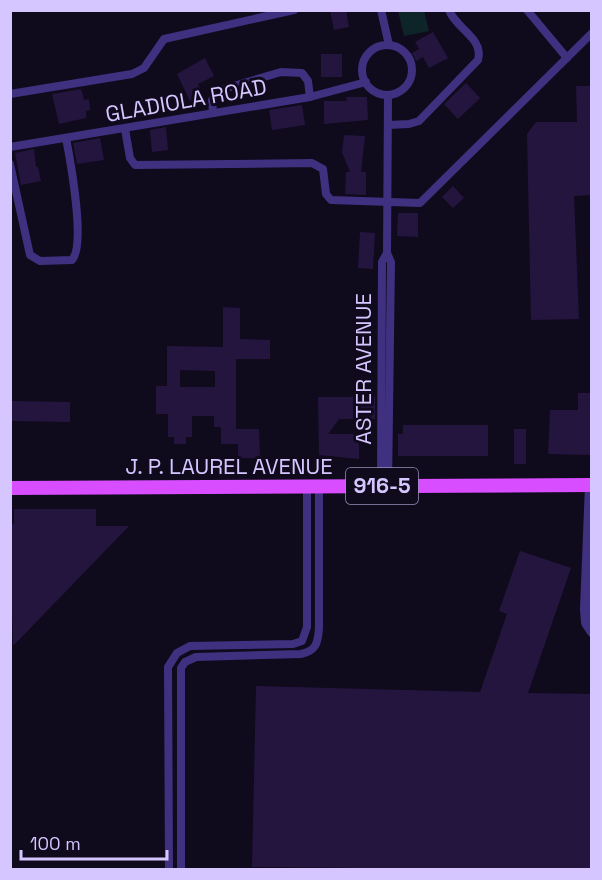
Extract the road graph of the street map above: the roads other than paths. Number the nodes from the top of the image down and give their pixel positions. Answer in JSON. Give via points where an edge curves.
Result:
{"nodes":[{"id":1,"x":294,"y":10,"type":"edge"},
{"id":2,"x":381,"y":10,"type":"edge"},
{"id":3,"x":449,"y":10,"type":"edge"},
{"id":4,"x":527,"y":10,"type":"edge"},
{"id":5,"x":591,"y":33,"type":"edge"},
{"id":6,"x":389,"y":45,"type":"junction"},
{"id":7,"x":567,"y":58,"type":"junction"},
{"id":8,"x":366,"y":82,"type":"junction"},
{"id":9,"x":10,"y":94,"type":"edge"},
{"id":10,"x":388,"y":95,"type":"junction"},
{"id":11,"x":310,"y":97,"type":"junction"},
{"id":12,"x":213,"y":113,"type":"junction"},
{"id":13,"x":388,"y":125,"type":"junction"},
{"id":14,"x":125,"y":129,"type":"junction"},
{"id":15,"x":66,"y":138,"type":"junction"},
{"id":16,"x":10,"y":147,"type":"edge"},
{"id":17,"x":10,"y":164,"type":"edge"},
{"id":18,"x":388,"y":203,"type":"junction"},
{"id":19,"x":384,"y":485,"type":"junction"},
{"id":20,"x":591,"y":485,"type":"edge"},
{"id":21,"x":313,"y":486,"type":"junction"},
{"id":22,"x":10,"y":488,"type":"edge"},
{"id":23,"x":307,"y":573,"type":"junction"},
{"id":24,"x":319,"y":573,"type":"junction"},
{"id":25,"x":591,"y":632,"type":"edge"},
{"id":26,"x":168,"y":745,"type":"junction"},
{"id":27,"x":180,"y":745,"type":"junction"},
{"id":28,"x":169,"y":870,"type":"edge"},
{"id":29,"x":181,"y":870,"type":"edge"}],
"edges":[{"from":1,"to":9,"type":"street","via":[[169,37],[144,68],[132,74]]},
{"from":2,"to":6,"type":"street"},
{"from":3,"to":13,"type":"street","via":[[477,44],[478,60],[419,121]]},
{"from":4,"to":7,"type":"street"},
{"from":5,"to":7,"type":"street"},
{"from":6,"to":8,"type":"street","via":[[379,46],[368,55],[363,68]]},
{"from":6,"to":10,"type":"street","via":[[403,51],[412,69],[405,87]]},
{"from":7,"to":18,"type":"street","via":[[425,201]]},
{"from":8,"to":10,"type":"street","via":[[375,92]]},
{"from":8,"to":11,"type":"street","name":"GLADIOLA ROAD"},
{"from":10,"to":13,"type":"street","name":"ASTER AVENUE"},
{"from":11,"to":12,"type":"street","name":"GLADIOLA ROAD"},
{"from":11,"to":12,"type":"street","via":[[308,81],[302,73],[281,72],[217,91],[212,100]]},
{"from":12,"to":14,"type":"street","name":"GLADIOLA ROAD"},
{"from":13,"to":18,"type":"street","name":"ASTER AVENUE"},
{"from":14,"to":15,"type":"street","name":"GLADIOLA ROAD"},
{"from":14,"to":18,"type":"street","via":[[135,165],[312,163],[323,170],[326,194],[331,200]]},
{"from":15,"to":16,"type":"street","name":"GLADIOLA ROAD"},
{"from":15,"to":17,"type":"street","via":[[76,201],[77,254],[68,261],[40,261],[28,251]]},
{"from":18,"to":19,"type":"street","name":"ASTER AVENUE","via":[[387,253],[391,262],[386,279]]},
{"from":19,"to":20,"type":"main road","name":"J. P. LAUREL AVENUE","number":"916-5"},
{"from":19,"to":21,"type":"main road","name":"J. P. LAUREL AVENUE","number":"916-5"},
{"from":20,"to":25,"type":"street","via":[[585,609]]},
{"from":21,"to":22,"type":"main road","name":"J. P. LAUREL AVENUE","number":"916-5"},
{"from":21,"to":23,"type":"street"},
{"from":21,"to":24,"type":"street"},
{"from":23,"to":24,"type":"street"},
{"from":23,"to":26,"type":"street","via":[[307,627],[302,641],[198,645],[182,649],[173,657],[167,673]]},
{"from":24,"to":27,"type":"street","via":[[318,641],[313,651],[196,657],[185,662],[179,674]]},
{"from":26,"to":27,"type":"street"},
{"from":26,"to":28,"type":"street"},
{"from":27,"to":29,"type":"street"}]}
